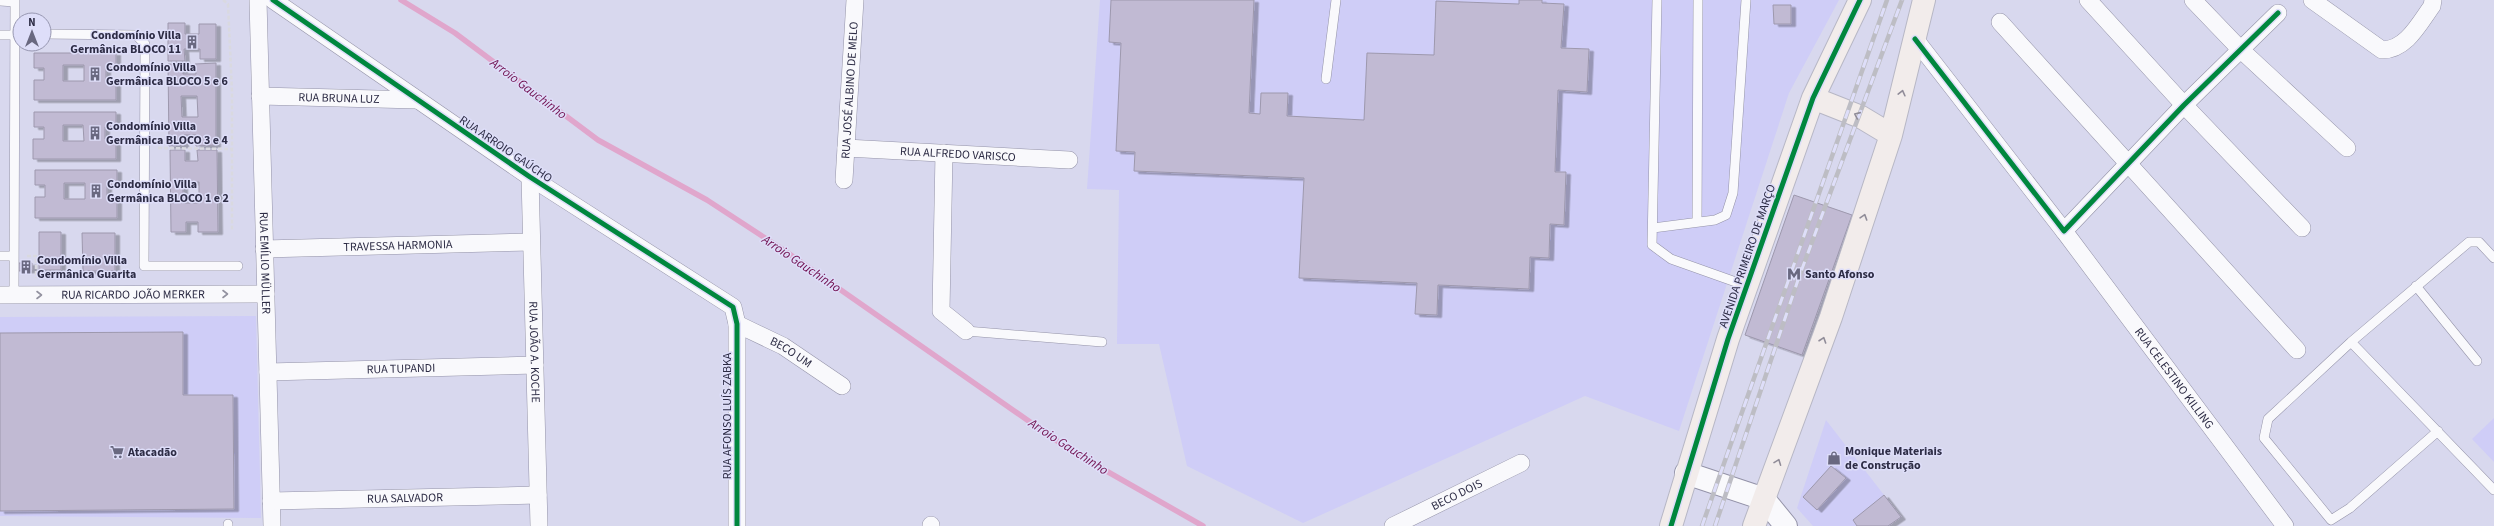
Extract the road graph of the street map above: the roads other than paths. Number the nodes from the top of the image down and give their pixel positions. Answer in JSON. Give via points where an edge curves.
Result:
{"nodes":[{"id":1,"x":258,"y":0,"type":"edge"},
{"id":2,"x":273,"y":0,"type":"edge"},
{"id":3,"x":855,"y":0,"type":"edge"},
{"id":4,"x":1336,"y":0,"type":"edge"},
{"id":5,"x":1656,"y":0,"type":"edge"},
{"id":6,"x":1698,"y":0,"type":"edge"},
{"id":7,"x":1746,"y":0,"type":"edge"},
{"id":8,"x":1860,"y":0,"type":"edge"},
{"id":9,"x":1924,"y":0,"type":"edge"},
{"id":10,"x":2088,"y":0,"type":"edge"},
{"id":11,"x":2193,"y":0,"type":"edge"},
{"id":12,"x":2312,"y":0,"type":"edge"},
{"id":13,"x":2433,"y":0,"type":"edge"},
{"id":14,"x":0,"y":1,"type":"edge"},
{"id":15,"x":15,"y":1,"type":"edge"},
{"id":16,"x":16,"y":12,"type":"edge"},
{"id":17,"x":2278,"y":13,"type":"dead end"},
{"id":18,"x":2000,"y":22,"type":"dead end"},
{"id":19,"x":52,"y":34,"type":"edge"},
{"id":20,"x":12,"y":35,"type":"edge"},
{"id":21,"x":0,"y":36,"type":"edge"},
{"id":22,"x":1915,"y":39,"type":"junction"},
{"id":23,"x":2240,"y":49,"type":"junction"},
{"id":24,"x":18,"y":52,"type":"edge"},
{"id":25,"x":1326,"y":80,"type":"dead end"},
{"id":26,"x":260,"y":96,"type":"junction"},
{"id":27,"x":1813,"y":98,"type":"junction"},
{"id":28,"x":417,"y":100,"type":"junction"},
{"id":29,"x":2184,"y":105,"type":"junction"},
{"id":30,"x":1891,"y":135,"type":"junction"},
{"id":31,"x":846,"y":148,"type":"junction"},
{"id":32,"x":2347,"y":148,"type":"dead end"},
{"id":33,"x":944,"y":153,"type":"junction"},
{"id":34,"x":1069,"y":160,"type":"dead end"},
{"id":35,"x":2128,"y":162,"type":"junction"},
{"id":36,"x":530,"y":177,"type":"junction"},
{"id":37,"x":844,"y":180,"type":"dead end"},
{"id":38,"x":1696,"y":222,"type":"junction"},
{"id":39,"x":1653,"y":228,"type":"junction"},
{"id":40,"x":2302,"y":228,"type":"dead end"},
{"id":41,"x":2064,"y":231,"type":"junction"},
{"id":42,"x":531,"y":242,"type":"junction"},
{"id":43,"x":264,"y":249,"type":"junction"},
{"id":44,"x":0,"y":256,"type":"edge"},
{"id":45,"x":14,"y":256,"type":"junction"},
{"id":46,"x":2494,"y":258,"type":"edge"},
{"id":47,"x":238,"y":266,"type":"dead end"},
{"id":48,"x":1747,"y":286,"type":"junction"},
{"id":49,"x":2416,"y":286,"type":"junction"},
{"id":50,"x":266,"y":294,"type":"junction"},
{"id":51,"x":7,"y":295,"type":"edge"},
{"id":52,"x":733,"y":307,"type":"joint"},
{"id":53,"x":737,"y":324,"type":"junction"},
{"id":54,"x":966,"y":331,"type":"joint"},
{"id":55,"x":1102,"y":342,"type":"dead end"},
{"id":56,"x":2351,"y":342,"type":"junction"},
{"id":57,"x":2297,"y":350,"type":"dead end"},
{"id":58,"x":2477,"y":361,"type":"dead end"},
{"id":59,"x":535,"y":365,"type":"junction"},
{"id":60,"x":268,"y":372,"type":"junction"},
{"id":61,"x":842,"y":386,"type":"dead end"},
{"id":62,"x":2438,"y":431,"type":"junction"},
{"id":63,"x":1521,"y":463,"type":"dead end"},
{"id":64,"x":1686,"y":473,"type":"junction"},
{"id":65,"x":2494,"y":490,"type":"edge"},
{"id":66,"x":538,"y":495,"type":"junction"},
{"id":67,"x":1764,"y":499,"type":"junction"},
{"id":68,"x":271,"y":501,"type":"junction"},
{"id":69,"x":272,"y":526,"type":"edge"},
{"id":70,"x":539,"y":526,"type":"edge"},
{"id":71,"x":737,"y":526,"type":"edge"},
{"id":72,"x":1393,"y":526,"type":"edge"},
{"id":73,"x":1671,"y":526,"type":"edge"},
{"id":74,"x":1754,"y":526,"type":"edge"},
{"id":75,"x":1786,"y":526,"type":"edge"},
{"id":76,"x":2285,"y":526,"type":"edge"}],
"edges":[{"from":1,"to":26,"type":"street","name":"RUA EMÍLIO MÜLLER"},
{"from":2,"to":28,"type":"street","name":"RUA ARROIO GAÚCHO"},
{"from":3,"to":31,"type":"street","name":"RUA JOSÉ ALBINO DE MELO"},
{"from":4,"to":25,"type":"lane"},
{"from":5,"to":39,"type":"lane"},
{"from":6,"to":38,"type":"lane"},
{"from":7,"to":38,"type":"lane","via":[[1733,193],[1726,215],[1715,220]]},
{"from":8,"to":27,"type":"main road","name":"AVENIDA PRIMEIRO DE MARÇO"},
{"from":9,"to":22,"type":"main road"},
{"from":10,"to":29,"type":"street"},
{"from":11,"to":23,"type":"street"},
{"from":12,"to":13,"type":"street","via":[[2382,50],[2392,50],[2405,42],[2432,6]]},
{"from":14,"to":15,"type":"lane"},
{"from":15,"to":16,"type":"lane"},
{"from":17,"to":23,"type":"street"},
{"from":18,"to":35,"type":"street"},
{"from":19,"to":47,"type":"lane","via":[[136,35],[145,44],[144,266]]},
{"from":20,"to":21,"type":"lane"},
{"from":30,"to":22,"type":"main road","one_way":true},
{"from":22,"to":41,"type":"street","name":"RUA CELESTINO KILLING"},
{"from":23,"to":29,"type":"street"},
{"from":23,"to":32,"type":"street"},
{"from":24,"to":45,"type":"lane"},
{"from":26,"to":28,"type":"street","name":"RUA BRUNA LUZ"},
{"from":26,"to":43,"type":"street","name":"RUA EMÍLIO MÜLLER"},
{"from":30,"to":27,"type":"main road","one_way":true,"via":[[1865,119]]},
{"from":27,"to":48,"type":"main road","name":"AVENIDA PRIMEIRO DE MARÇO"},
{"from":28,"to":36,"type":"street","name":"RUA ARROIO GAÚCHO"},
{"from":29,"to":35,"type":"street"},
{"from":29,"to":40,"type":"street"},
{"from":67,"to":30,"type":"main road","one_way":true,"via":[[1831,317]]},
{"from":31,"to":33,"type":"street","name":"RUA ALFREDO VARISCO"},
{"from":31,"to":37,"type":"street","name":"RUA JOSÉ ALBINO DE MELO"},
{"from":33,"to":34,"type":"street","name":"RUA ALFREDO VARISCO"},
{"from":33,"to":54,"type":"street","via":[[941,311]]},
{"from":35,"to":41,"type":"street"},
{"from":35,"to":57,"type":"street"},
{"from":36,"to":42,"type":"street","name":"RUA JOÃO A. KOCHE"},
{"from":36,"to":52,"type":"street","name":"RUA ARROIO GAÚCHO"},
{"from":38,"to":39,"type":"lane"},
{"from":39,"to":48,"type":"lane","via":[[1652,245],[1671,259]]},
{"from":41,"to":76,"type":"street","name":"RUA CELESTINO KILLING"},
{"from":42,"to":43,"type":"street","name":"TRAVESSA HARMONIA"},
{"from":42,"to":59,"type":"street","name":"RUA JOÃO A. KOCHE"},
{"from":43,"to":50,"type":"street","name":"RUA EMÍLIO MÜLLER"},
{"from":44,"to":45,"type":"lane"},
{"from":45,"to":51,"type":"lane"},
{"from":46,"to":49,"type":"lane","via":[[2479,242],[2469,242]]},
{"from":48,"to":64,"type":"main road","name":"AVENIDA PRIMEIRO DE MARÇO"},
{"from":49,"to":56,"type":"lane"},
{"from":49,"to":58,"type":"lane"},
{"from":51,"to":50,"type":"street","name":"RUA RICARDO JOÃO MERKER","one_way":true},
{"from":50,"to":60,"type":"street","name":"RUA EMÍLIO MÜLLER"},
{"from":52,"to":53,"type":"street","name":"RUA AFONSO LUÍS ZABKA"},
{"from":53,"to":61,"type":"street","name":"BECO UM","via":[[783,346]]},
{"from":53,"to":71,"type":"street","name":"RUA AFONSO LUÍS ZABKA"},
{"from":54,"to":55,"type":"lane"},
{"from":56,"to":62,"type":"lane"},
{"from":56,"to":62,"type":"lane","via":[[2268,419],[2264,438],[2331,520],[2350,508]]},
{"from":59,"to":60,"type":"street","name":"RUA TUPANDI"},
{"from":59,"to":66,"type":"street","name":"RUA JOÃO A. KOCHE"},
{"from":60,"to":68,"type":"street","name":"RUA EMÍLIO MÜLLER"},
{"from":62,"to":65,"type":"lane"},
{"from":63,"to":72,"type":"street","name":"BECO DOIS"},
{"from":64,"to":67,"type":"street"},
{"from":64,"to":73,"type":"main road","name":"AVENIDA PRIMEIRO DE MARÇO"},
{"from":66,"to":68,"type":"street","name":"RUA SALVADOR"},
{"from":66,"to":70,"type":"street","name":"RUA JOÃO A. KOCHE"},
{"from":67,"to":74,"type":"main road"},
{"from":67,"to":75,"type":"street"},
{"from":68,"to":69,"type":"street","name":"RUA EMÍLIO MÜLLER"}]}
